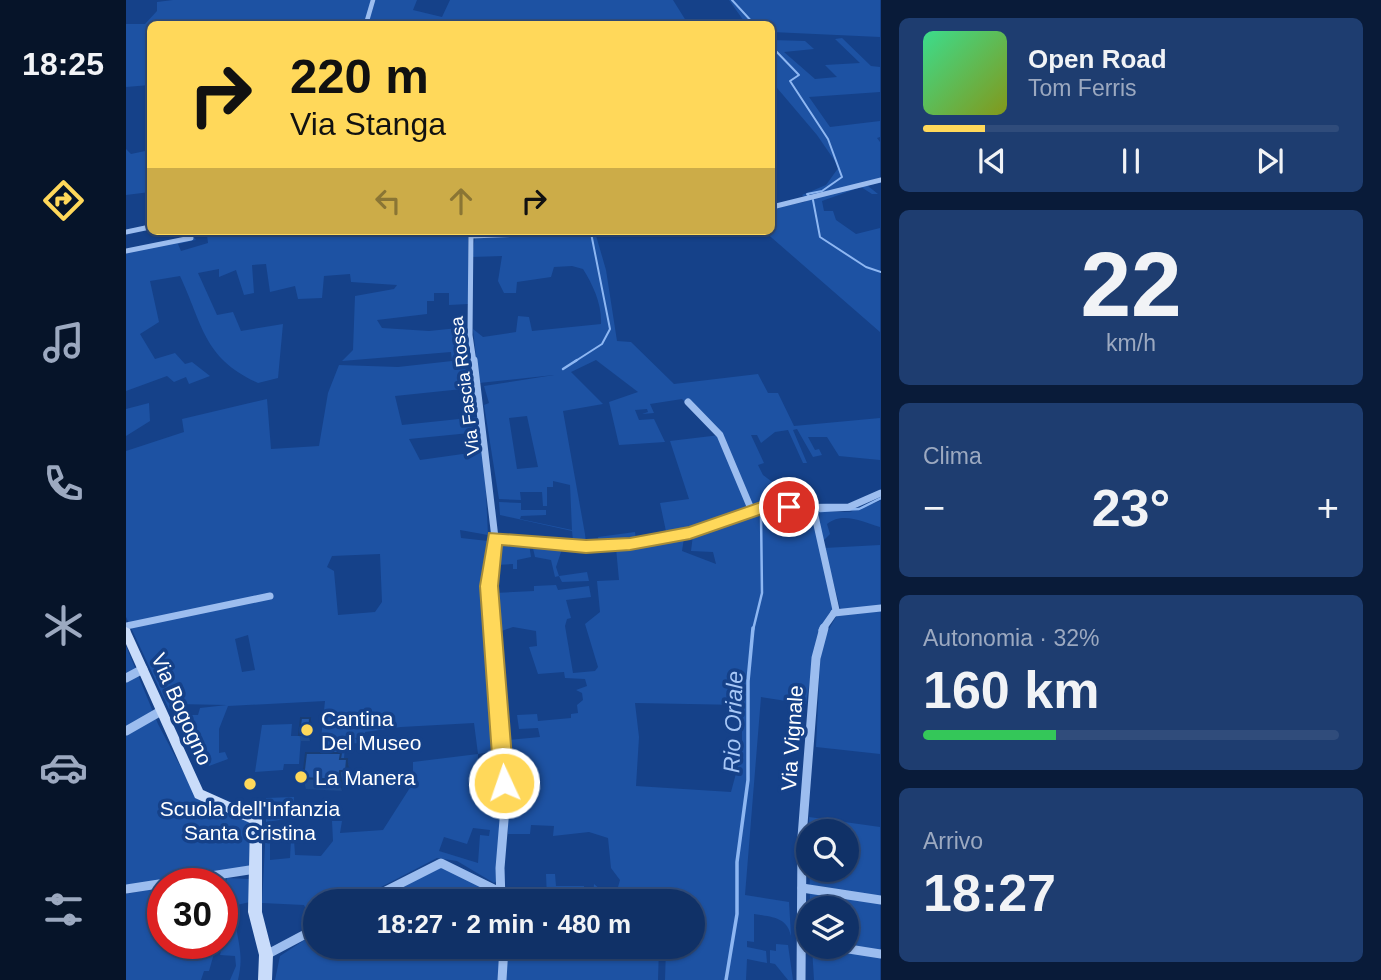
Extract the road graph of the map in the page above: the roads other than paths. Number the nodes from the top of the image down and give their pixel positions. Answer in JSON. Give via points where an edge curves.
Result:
{"nodes":[{"id":1,"x":373,"y":0,"type":"edge"},
{"id":2,"x":367,"y":21,"type":"edge"},
{"id":3,"x":880,"y":180,"type":"edge"},
{"id":4,"x":775,"y":206,"type":"edge"},
{"id":5,"x":147,"y":228,"type":"edge"},
{"id":6,"x":126,"y":232,"type":"edge"},
{"id":7,"x":471,"y":235,"type":"edge"},
{"id":8,"x":191,"y":238,"type":"dead end"},
{"id":9,"x":126,"y":251,"type":"edge"},
{"id":10,"x":688,"y":402,"type":"dead end"},
{"id":11,"x":880,"y":493,"type":"edge"},
{"id":12,"x":813,"y":507,"type":"junction"},
{"id":13,"x":752,"y":511,"type":"junction"},
{"id":14,"x":495,"y":538,"type":"junction"},
{"id":15,"x":270,"y":596,"type":"dead end"},
{"id":16,"x":880,"y":608,"type":"edge"},
{"id":17,"x":834,"y":613,"type":"junction"},
{"id":18,"x":126,"y":626,"type":"edge"},
{"id":19,"x":126,"y":632,"type":"edge"},
{"id":20,"x":143,"y":668,"type":"junction"},
{"id":21,"x":126,"y":678,"type":"edge"},
{"id":22,"x":161,"y":711,"type":"junction"},
{"id":23,"x":126,"y":732,"type":"edge"},
{"id":24,"x":256,"y":869,"type":"junction"},
{"id":25,"x":802,"y":888,"type":"junction"},
{"id":26,"x":126,"y":889,"type":"edge"},
{"id":27,"x":390,"y":889,"type":"edge"},
{"id":28,"x":486,"y":889,"type":"edge"},
{"id":29,"x":500,"y":889,"type":"edge"},
{"id":30,"x":802,"y":896,"type":"edge"},
{"id":31,"x":880,"y":900,"type":"edge"},
{"id":32,"x":303,"y":935,"type":"edge"},
{"id":33,"x":859,"y":951,"type":"edge"},
{"id":34,"x":880,"y":954,"type":"edge"},
{"id":35,"x":266,"y":955,"type":"junction"},
{"id":36,"x":503,"y":959,"type":"edge"},
{"id":37,"x":803,"y":959,"type":"edge"},
{"id":38,"x":265,"y":980,"type":"edge"},
{"id":39,"x":502,"y":980,"type":"edge"},
{"id":40,"x":802,"y":980,"type":"edge"}],
"edges":[{"from":1,"to":2,"type":"street"},
{"from":3,"to":4,"type":"street"},
{"from":5,"to":6,"type":"street"},
{"from":7,"to":14,"type":"street","name":"Via Fascia Rossa","via":[[470,335]]},
{"from":8,"to":9,"type":"street"},
{"from":10,"to":13,"type":"street","via":[[720,435]]},
{"from":11,"to":12,"type":"street","via":[[849,507]]},
{"from":12,"to":13,"type":"street"},
{"from":12,"to":17,"type":"street"},
{"from":13,"to":14,"type":"street","via":[[690,533],[630,544],[586,547]]},
{"from":14,"to":29,"type":"street","name":"Via Fascia Rossa","via":[[489,586],[506,796]]},
{"from":15,"to":18,"type":"street"},
{"from":16,"to":17,"type":"street"},
{"from":17,"to":25,"type":"street","name":"Via Vignale","via":[[821,632],[816,658]]},
{"from":19,"to":20,"type":"main road","name":"Via Bogogno"},
{"from":20,"to":21,"type":"street"},
{"from":20,"to":22,"type":"main road","name":"Via Bogogno"},
{"from":22,"to":23,"type":"street"},
{"from":22,"to":24,"type":"main road","name":"Via Bogogno","via":[[199,794],[256,820]]},
{"from":24,"to":26,"type":"street"},
{"from":24,"to":35,"type":"main road","via":[[256,912]]},
{"from":25,"to":30,"type":"street","name":"Via Vignale"},
{"from":25,"to":31,"type":"street"},
{"from":27,"to":28,"type":"street","via":[[441,863]]},
{"from":32,"to":35,"type":"street"},
{"from":33,"to":34,"type":"street"},
{"from":35,"to":38,"type":"main road"},
{"from":36,"to":39,"type":"street"},
{"from":37,"to":40,"type":"street","name":"Via Vignale"}]}
